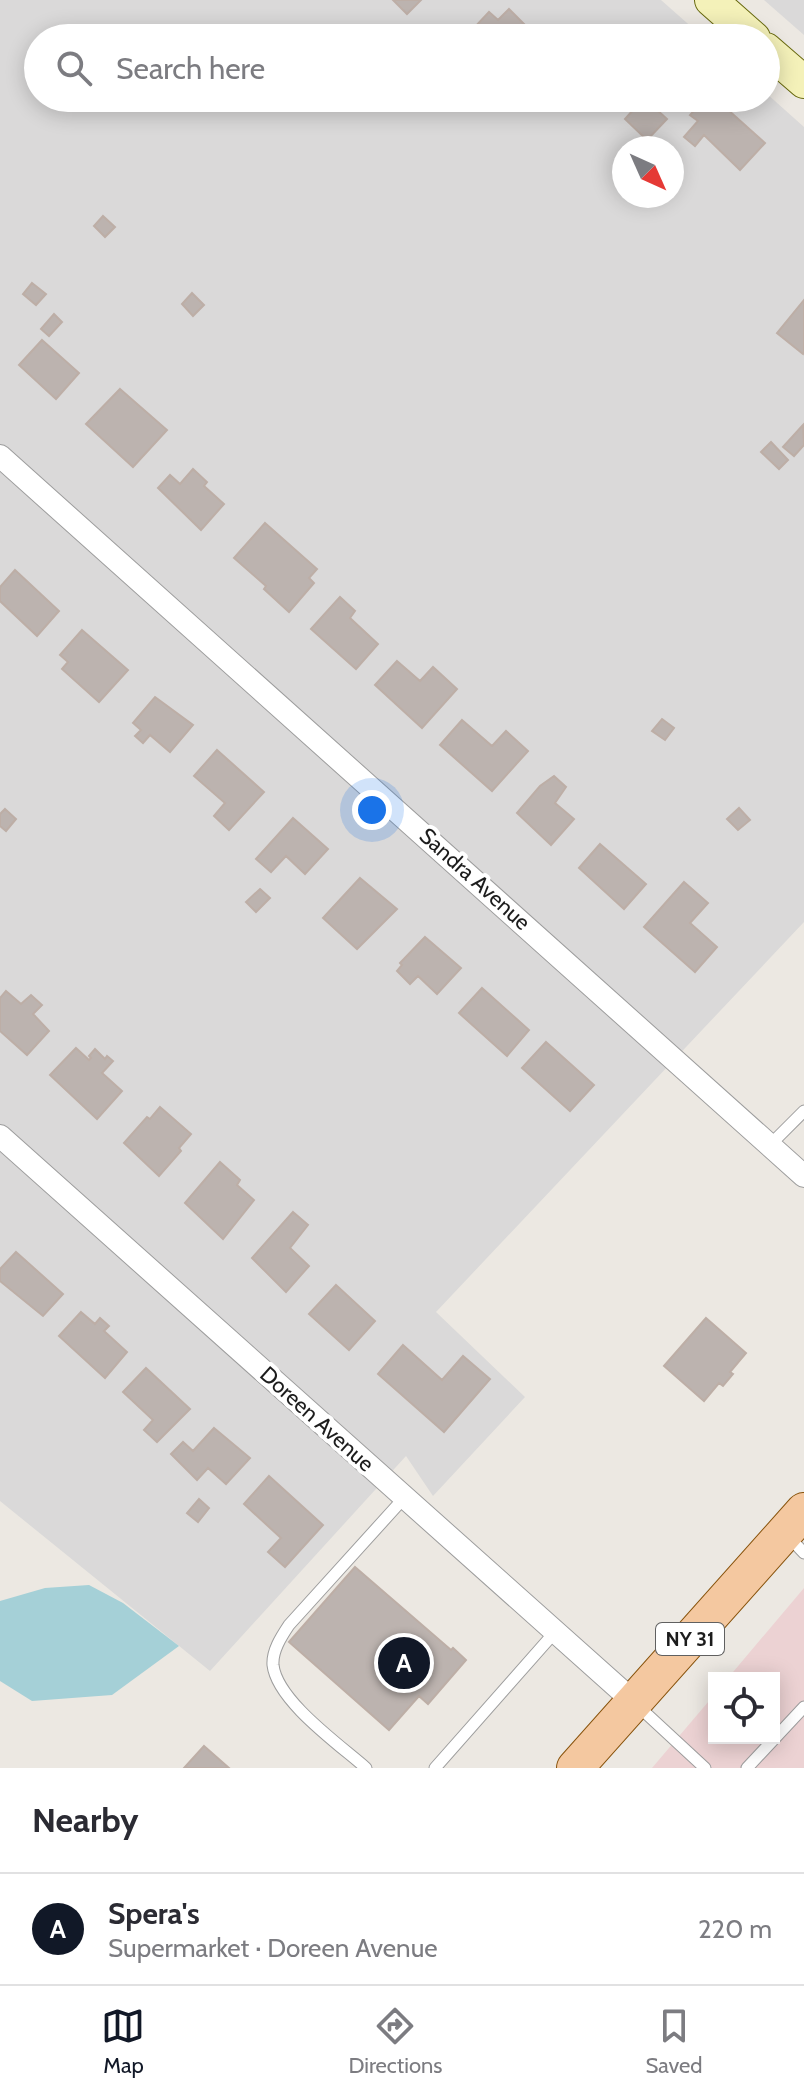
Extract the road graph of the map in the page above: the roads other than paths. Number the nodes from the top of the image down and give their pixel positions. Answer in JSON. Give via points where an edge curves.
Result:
{"nodes":[{"id":1,"x":711,"y":0,"type":"edge"},
{"id":2,"x":738,"y":24,"type":"edge"},
{"id":3,"x":780,"y":61,"type":"edge"},
{"id":4,"x":804,"y":82,"type":"edge"},
{"id":5,"x":0,"y":456,"type":"edge"},
{"id":6,"x":804,"y":1111,"type":"edge"},
{"id":7,"x":0,"y":1136,"type":"edge"},
{"id":8,"x":770,"y":1145,"type":"junction"},
{"id":9,"x":804,"y":1176,"type":"edge"},
{"id":10,"x":404,"y":1498,"type":"junction"},
{"id":11,"x":797,"y":1532,"type":"edge"},
{"id":12,"x":555,"y":1632,"type":"junction"},
{"id":13,"x":634,"y":1702,"type":"junction"},
{"id":14,"x":804,"y":1707,"type":"edge"},
{"id":15,"x":440,"y":1766,"type":"edge"},
{"id":16,"x":366,"y":1768,"type":"edge"},
{"id":17,"x":575,"y":1768,"type":"edge"},
{"id":18,"x":705,"y":1768,"type":"edge"},
{"id":19,"x":747,"y":1768,"type":"edge"}],
"edges":[{"from":1,"to":2,"type":"street"},
{"from":3,"to":4,"type":"street"},
{"from":5,"to":8,"type":"street","name":"Sandra Avenue"},
{"from":6,"to":8,"type":"lane"},
{"from":7,"to":10,"type":"street","name":"Doreen Avenue"},
{"from":8,"to":9,"type":"street","name":"Sandra Avenue"},
{"from":10,"to":12,"type":"street","name":"Doreen Avenue"},
{"from":10,"to":16,"type":"lane","via":[[289,1625],[277,1643],[273,1664],[293,1702]]},
{"from":11,"to":13,"type":"main road","number":"NY 31"},
{"from":12,"to":13,"type":"street","name":"Doreen Avenue"},
{"from":12,"to":15,"type":"lane"},
{"from":13,"to":17,"type":"main road","number":"NY 31"},
{"from":13,"to":18,"type":"lane"},
{"from":14,"to":19,"type":"lane"}]}
